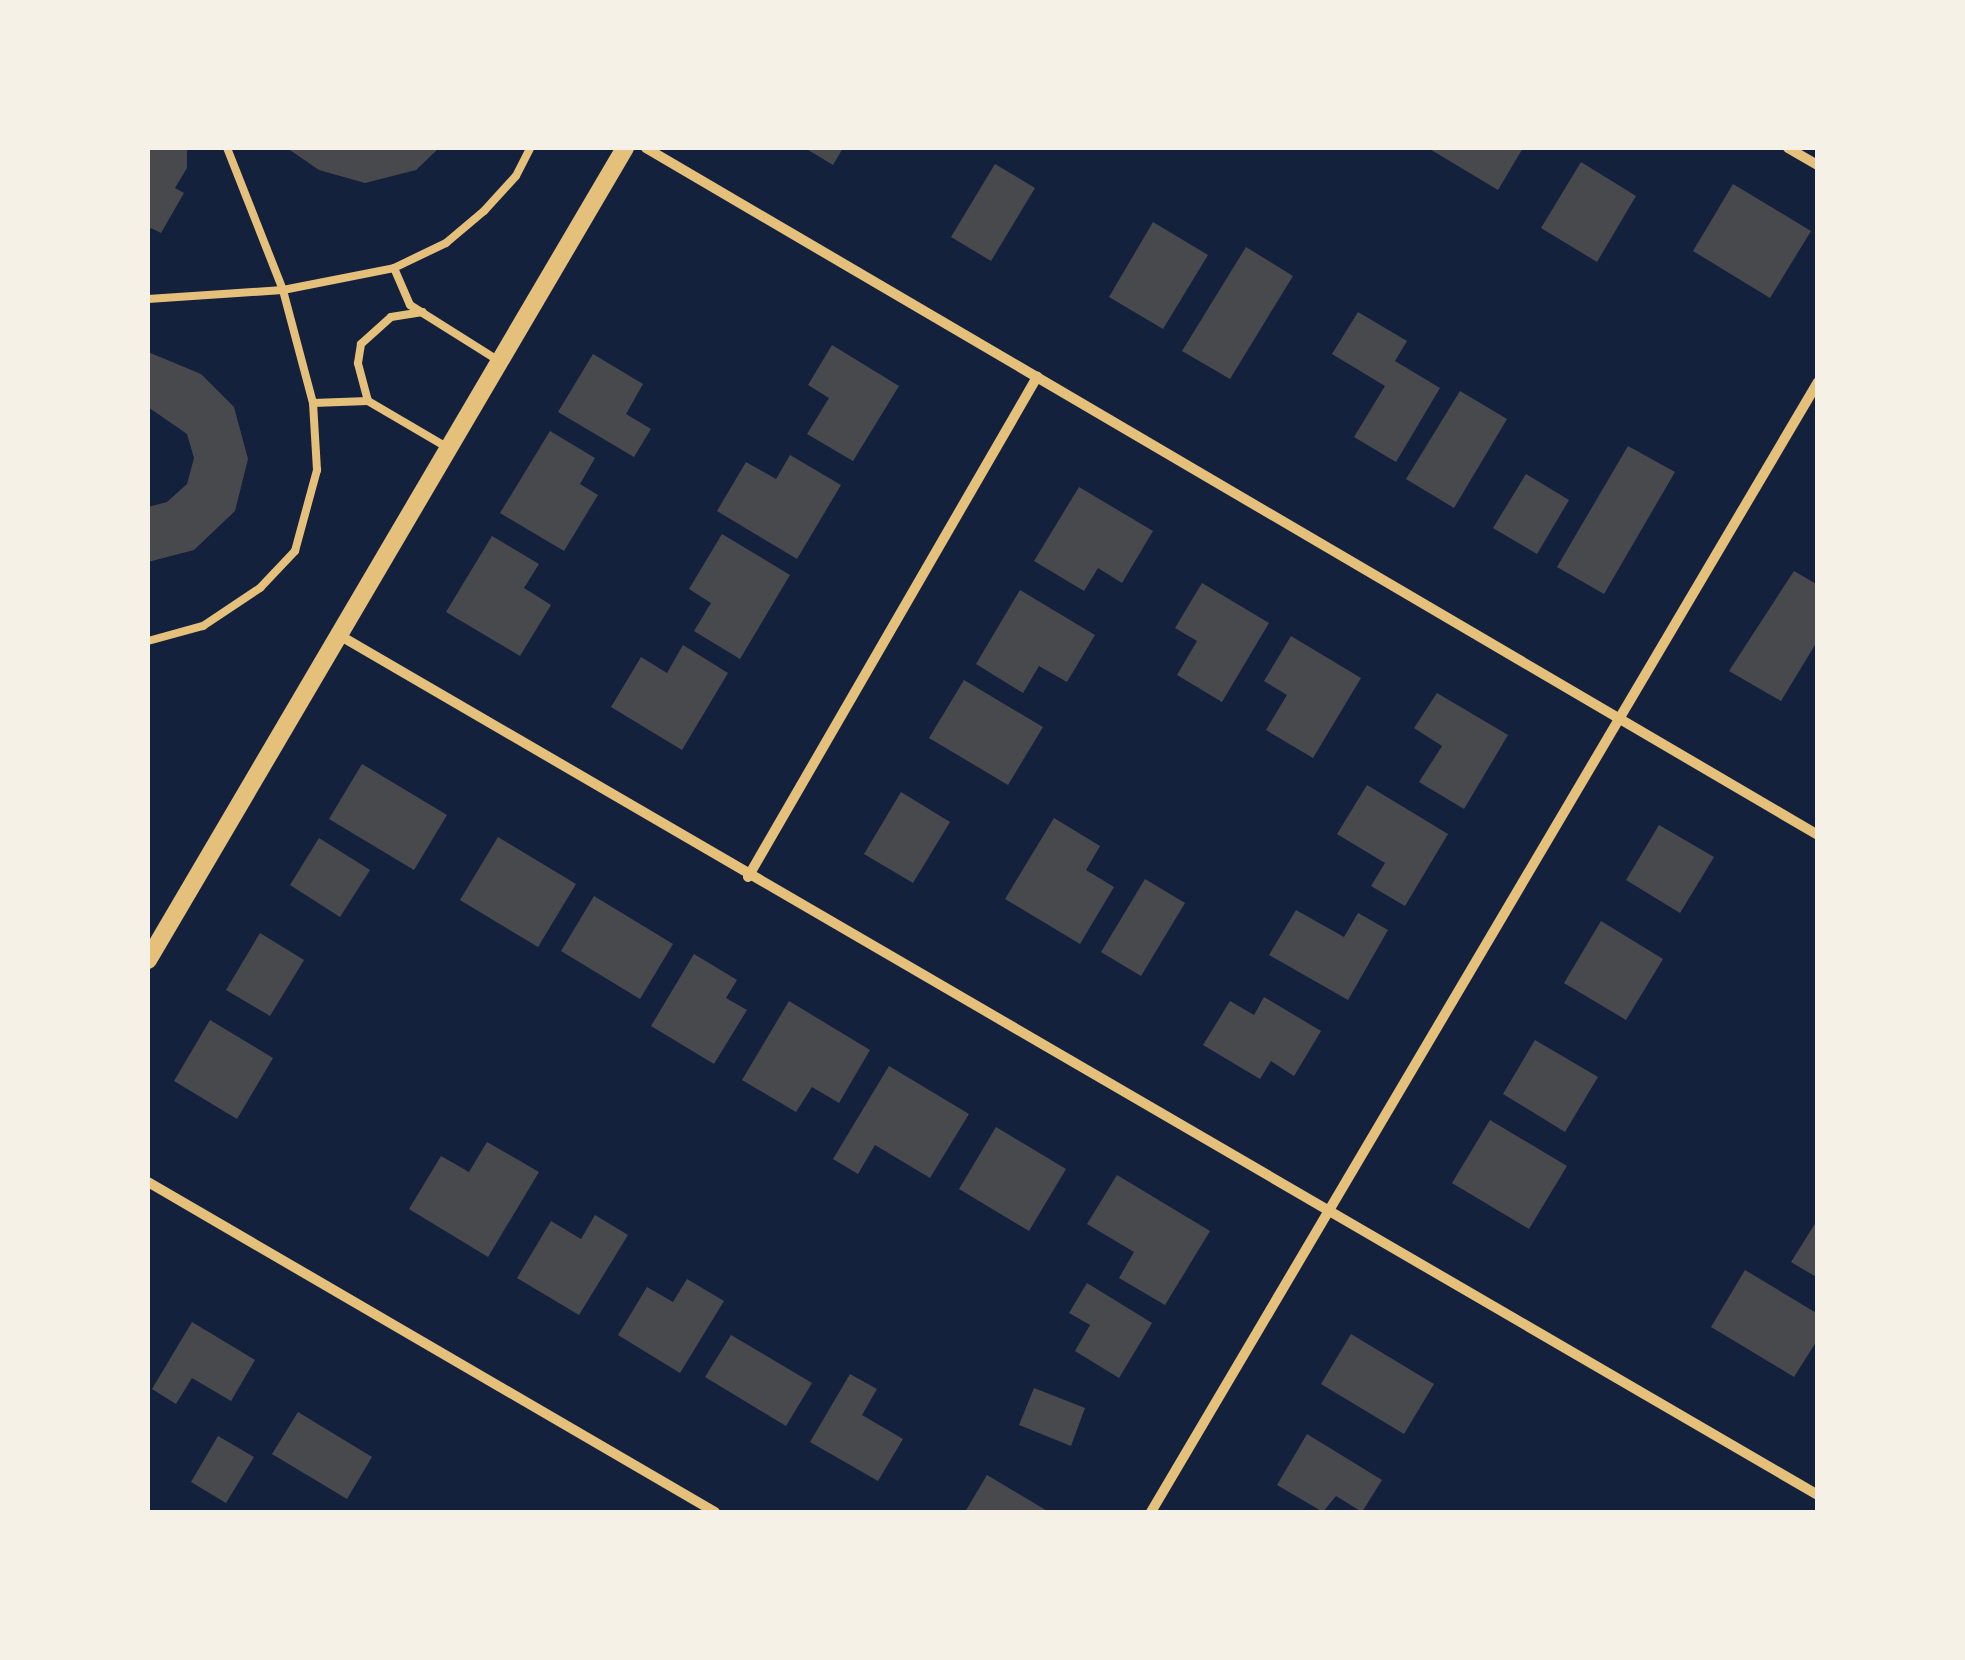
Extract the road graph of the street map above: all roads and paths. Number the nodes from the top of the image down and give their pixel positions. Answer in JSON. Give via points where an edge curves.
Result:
{"nodes":[{"id":1,"x":227,"y":148,"type":"edge"},
{"id":2,"x":530,"y":148,"type":"edge"},
{"id":3,"x":625,"y":148,"type":"edge"},
{"id":4,"x":646,"y":148,"type":"edge"},
{"id":5,"x":1788,"y":148,"type":"edge"},
{"id":6,"x":1818,"y":165,"type":"edge"},
{"id":7,"x":394,"y":268,"type":"junction"},
{"id":8,"x":283,"y":290,"type":"junction"},
{"id":9,"x":148,"y":299,"type":"edge"},
{"id":10,"x":423,"y":312,"type":"junction"},
{"id":11,"x":499,"y":362,"type":"junction"},
{"id":12,"x":1038,"y":377,"type":"junction"},
{"id":13,"x":1818,"y":382,"type":"edge"},
{"id":14,"x":368,"y":400,"type":"junction"},
{"id":15,"x":313,"y":403,"type":"junction"},
{"id":16,"x":448,"y":448,"type":"junction"},
{"id":17,"x":339,"y":635,"type":"junction"},
{"id":18,"x":148,"y":641,"type":"edge"},
{"id":19,"x":1619,"y":718,"type":"junction"},
{"id":20,"x":1818,"y":835,"type":"edge"},
{"id":21,"x":748,"y":877,"type":"junction"},
{"id":22,"x":148,"y":960,"type":"edge"},
{"id":23,"x":148,"y":1182,"type":"edge"},
{"id":24,"x":1329,"y":1214,"type":"junction"},
{"id":25,"x":1818,"y":1495,"type":"edge"},
{"id":26,"x":716,"y":1512,"type":"edge"},
{"id":27,"x":1150,"y":1512,"type":"edge"}],
"edges":[{"from":1,"to":8,"type":"lane"},
{"from":2,"to":7,"type":"lane","via":[[516,176],[484,211],[446,243]]},
{"from":3,"to":11,"type":"street"},
{"from":4,"to":12,"type":"street"},
{"from":5,"to":6,"type":"street"},
{"from":7,"to":8,"type":"lane"},
{"from":7,"to":10,"type":"lane","via":[[410,305]]},
{"from":8,"to":9,"type":"lane"},
{"from":8,"to":15,"type":"lane"},
{"from":10,"to":11,"type":"lane"},
{"from":10,"to":14,"type":"lane","via":[[392,318],[361,344],[358,363]]},
{"from":11,"to":16,"type":"street"},
{"from":12,"to":19,"type":"street"},
{"from":12,"to":21,"type":"street"},
{"from":13,"to":19,"type":"street"},
{"from":14,"to":15,"type":"lane"},
{"from":14,"to":16,"type":"lane"},
{"from":15,"to":18,"type":"lane","via":[[318,470],[295,552],[260,588],[202,626]]},
{"from":16,"to":17,"type":"street"},
{"from":17,"to":21,"type":"street"},
{"from":17,"to":22,"type":"street"},
{"from":19,"to":20,"type":"street"},
{"from":19,"to":24,"type":"street"},
{"from":21,"to":24,"type":"street"},
{"from":23,"to":26,"type":"street"},
{"from":24,"to":25,"type":"street"},
{"from":24,"to":27,"type":"street"}]}
